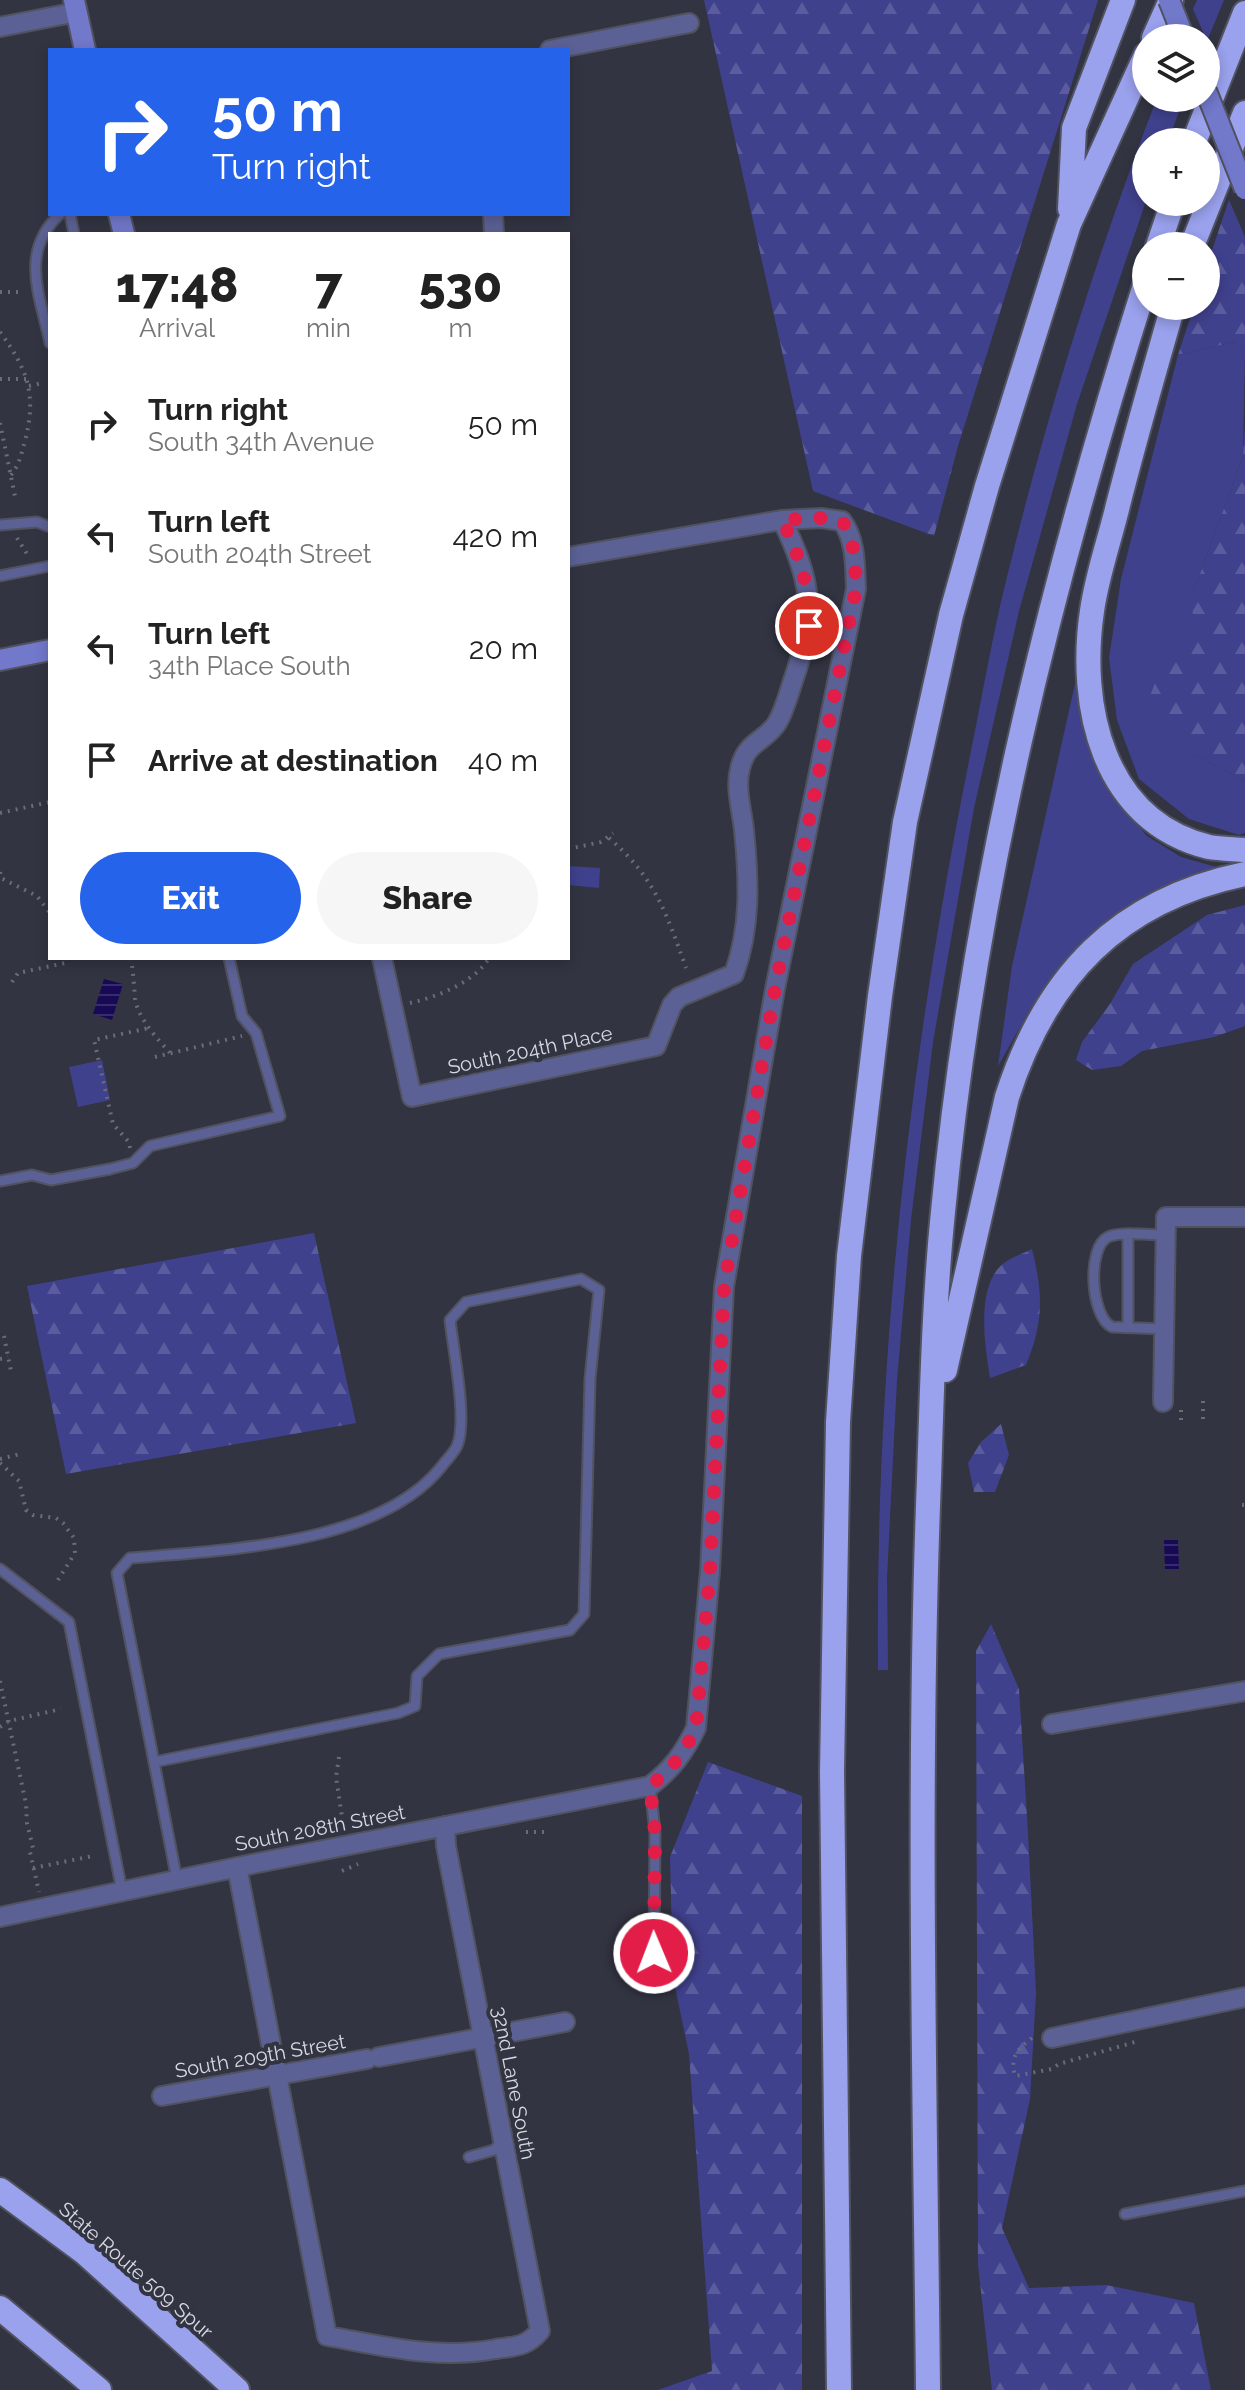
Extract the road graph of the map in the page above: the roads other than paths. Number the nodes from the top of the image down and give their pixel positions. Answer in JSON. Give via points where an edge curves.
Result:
{"nodes":[{"id":1,"x":1123,"y":0,"type":"edge"},
{"id":2,"x":1170,"y":0,"type":"edge"},
{"id":3,"x":76,"y":6,"type":"edge"},
{"id":4,"x":1245,"y":13,"type":"edge"},
{"id":5,"x":689,"y":23,"type":"dead end"},
{"id":6,"x":1160,"y":24,"type":"edge"},
{"id":7,"x":1179,"y":24,"type":"edge"},
{"id":8,"x":0,"y":27,"type":"edge"},
{"id":9,"x":85,"y":48,"type":"edge"},
{"id":10,"x":560,"y":48,"type":"edge"},
{"id":11,"x":1132,"y":86,"type":"edge"},
{"id":12,"x":1214,"y":112,"type":"edge"},
{"id":13,"x":1245,"y":113,"type":"edge"},
{"id":14,"x":1200,"y":128,"type":"edge"},
{"id":15,"x":1245,"y":189,"type":"edge"},
{"id":16,"x":58,"y":216,"type":"edge"},
{"id":17,"x":1069,"y":224,"type":"junction"},
{"id":18,"x":1198,"y":232,"type":"edge"},
{"id":19,"x":1135,"y":320,"type":"edge"},
{"id":20,"x":1169,"y":320,"type":"edge"},
{"id":21,"x":48,"y":332,"type":"edge"},
{"id":22,"x":782,"y":520,"type":"junction"},
{"id":23,"x":0,"y":525,"type":"edge"},
{"id":24,"x":48,"y":526,"type":"edge"},
{"id":25,"x":570,"y":557,"type":"edge"},
{"id":26,"x":48,"y":566,"type":"edge"},
{"id":27,"x":0,"y":576,"type":"edge"},
{"id":28,"x":48,"y":650,"type":"edge"},
{"id":29,"x":0,"y":660,"type":"edge"},
{"id":30,"x":1245,"y":850,"type":"edge"},
{"id":31,"x":1245,"y":874,"type":"edge"},
{"id":32,"x":229,"y":960,"type":"edge"},
{"id":33,"x":382,"y":960,"type":"edge"},
{"id":34,"x":0,"y":1181,"type":"edge"},
{"id":35,"x":1245,"y":1217,"type":"edge"},
{"id":36,"x":1128,"y":1235,"type":"junction"},
{"id":37,"x":1165,"y":1235,"type":"junction"},
{"id":38,"x":1128,"y":1328,"type":"junction"},
{"id":39,"x":1165,"y":1329,"type":"junction"},
{"id":40,"x":1172,"y":1406,"type":"road end"},
{"id":41,"x":931,"y":1434,"type":"junction"},
{"id":42,"x":0,"y":1569,"type":"edge"},
{"id":43,"x":1245,"y":1691,"type":"edge"},
{"id":44,"x":1052,"y":1724,"type":"dead end"},
{"id":45,"x":154,"y":1762,"type":"junction"},
{"id":46,"x":650,"y":1786,"type":"junction"},
{"id":47,"x":445,"y":1826,"type":"junction"},
{"id":48,"x":237,"y":1867,"type":"junction"},
{"id":49,"x":177,"y":1880,"type":"junction"},
{"id":50,"x":122,"y":1891,"type":"junction"},
{"id":51,"x":0,"y":1917,"type":"edge"},
{"id":52,"x":654,"y":1953,"type":"dead end"},
{"id":53,"x":1245,"y":1997,"type":"edge"},
{"id":54,"x":565,"y":2022,"type":"dead end"},
{"id":55,"x":483,"y":2037,"type":"junction"},
{"id":56,"x":1052,"y":2038,"type":"dead end"},
{"id":57,"x":278,"y":2075,"type":"junction"},
{"id":58,"x":162,"y":2096,"type":"dead end"},
{"id":59,"x":503,"y":2141,"type":"junction"},
{"id":60,"x":469,"y":2157,"type":"dead end"},
{"id":61,"x":0,"y":2190,"type":"edge"},
{"id":62,"x":1245,"y":2191,"type":"edge"},
{"id":63,"x":1125,"y":2214,"type":"dead end"},
{"id":64,"x":0,"y":2308,"type":"edge"},
{"id":65,"x":99,"y":2390,"type":"edge"},
{"id":66,"x":237,"y":2390,"type":"edge"},
{"id":67,"x":839,"y":2390,"type":"edge"},
{"id":68,"x":928,"y":2390,"type":"edge"}],
"edges":[{"from":1,"to":17,"type":"highway","via":[[1074,128]]},
{"from":2,"to":6,"type":"highway"},
{"from":2,"to":7,"type":"main road","bridge":true},
{"from":3,"to":8,"type":"street"},
{"from":3,"to":9,"type":"main road"},
{"from":4,"to":14,"type":"highway"},
{"from":5,"to":10,"type":"street"},
{"from":11,"to":17,"type":"highway"},
{"from":12,"to":15,"type":"main road","bridge":true},
{"from":13,"to":18,"type":"highway"},
{"from":16,"to":21,"type":"lane","via":[[45,228],[35,258]]},
{"from":17,"to":67,"type":"highway","via":[[969,549],[905,822],[849,1256],[838,1422],[832,1772]]},
{"from":19,"to":41,"type":"highway","via":[[1058,576],[1021,732],[967,1010],[942,1214]]},
{"from":20,"to":30,"type":"highway","via":[[1092,610],[1090,698],[1108,765],[1141,809],[1196,843]]},
{"from":22,"to":25,"type":"street"},
{"from":22,"to":33,"type":"street","name":"South 204th Place","via":[[805,576],[809,626],[776,724],[751,744],[740,769],[748,909],[734,974],[687,991],[672,1005],[656,1046],[412,1097]]},
{"from":22,"to":46,"type":"street","via":[[842,521],[854,555],[856,589],[775,989],[724,1287],[710,1571],[696,1728],[670,1771]]},
{"from":23,"to":24,"type":"lane"},
{"from":26,"to":27,"type":"lane"},
{"from":28,"to":29,"type":"main road"},
{"from":31,"to":41,"type":"highway","via":[[1163,901],[1112,933],[1065,980],[1032,1031],[1007,1097]]},
{"from":32,"to":34,"type":"lane","via":[[242,1016],[256,1033],[280,1116],[150,1146],[133,1163],[121,1166],[51,1180],[32,1175]]},
{"from":35,"to":37,"type":"street","via":[[1166,1217]]},
{"from":36,"to":37,"type":"lane"},
{"from":36,"to":38,"type":"lane"},
{"from":36,"to":38,"type":"lane","via":[[1110,1235],[1095,1258],[1097,1310],[1104,1323]]},
{"from":37,"to":39,"type":"street"},
{"from":38,"to":39,"type":"lane"},
{"from":39,"to":40,"type":"street"},
{"from":41,"to":68,"type":"highway","via":[[922,1807]]},
{"from":42,"to":50,"type":"lane","via":[[69,1622]]},
{"from":43,"to":44,"type":"street"},
{"from":45,"to":45,"type":"lane","via":[[117,1573],[130,1558],[236,1549],[351,1526],[388,1511],[429,1482],[457,1446],[461,1409],[450,1320],[466,1302],[581,1279],[599,1290],[590,1379],[584,1614],[570,1630],[439,1654],[417,1676],[415,1706],[398,1713]]},
{"from":45,"to":49,"type":"lane"},
{"from":46,"to":47,"type":"street","name":"South 208th Street"},
{"from":46,"to":52,"type":"lane"},
{"from":47,"to":48,"type":"street","name":"South 208th Street"},
{"from":47,"to":55,"type":"street","name":"32nd Lane South"},
{"from":48,"to":49,"type":"street","name":"South 208th Street"},
{"from":48,"to":57,"type":"street"},
{"from":49,"to":50,"type":"street","name":"South 208th Street"},
{"from":50,"to":51,"type":"street","name":"South 208th Street"},
{"from":53,"to":56,"type":"street"},
{"from":54,"to":55,"type":"street","name":"South 209th Street"},
{"from":55,"to":57,"type":"street","name":"South 209th Street"},
{"from":55,"to":59,"type":"street","name":"32nd Lane South"},
{"from":57,"to":58,"type":"street","name":"South 209th Street"},
{"from":57,"to":59,"type":"street","name":"32nd Lane South","via":[[327,2336],[428,2354],[529,2344],[540,2331]]},
{"from":59,"to":60,"type":"lane","via":[[494,2150]]},
{"from":61,"to":66,"type":"highway","name":"State Route 509 Spur","via":[[84,2252]]},
{"from":62,"to":63,"type":"lane"},
{"from":64,"to":65,"type":"highway"}]}
